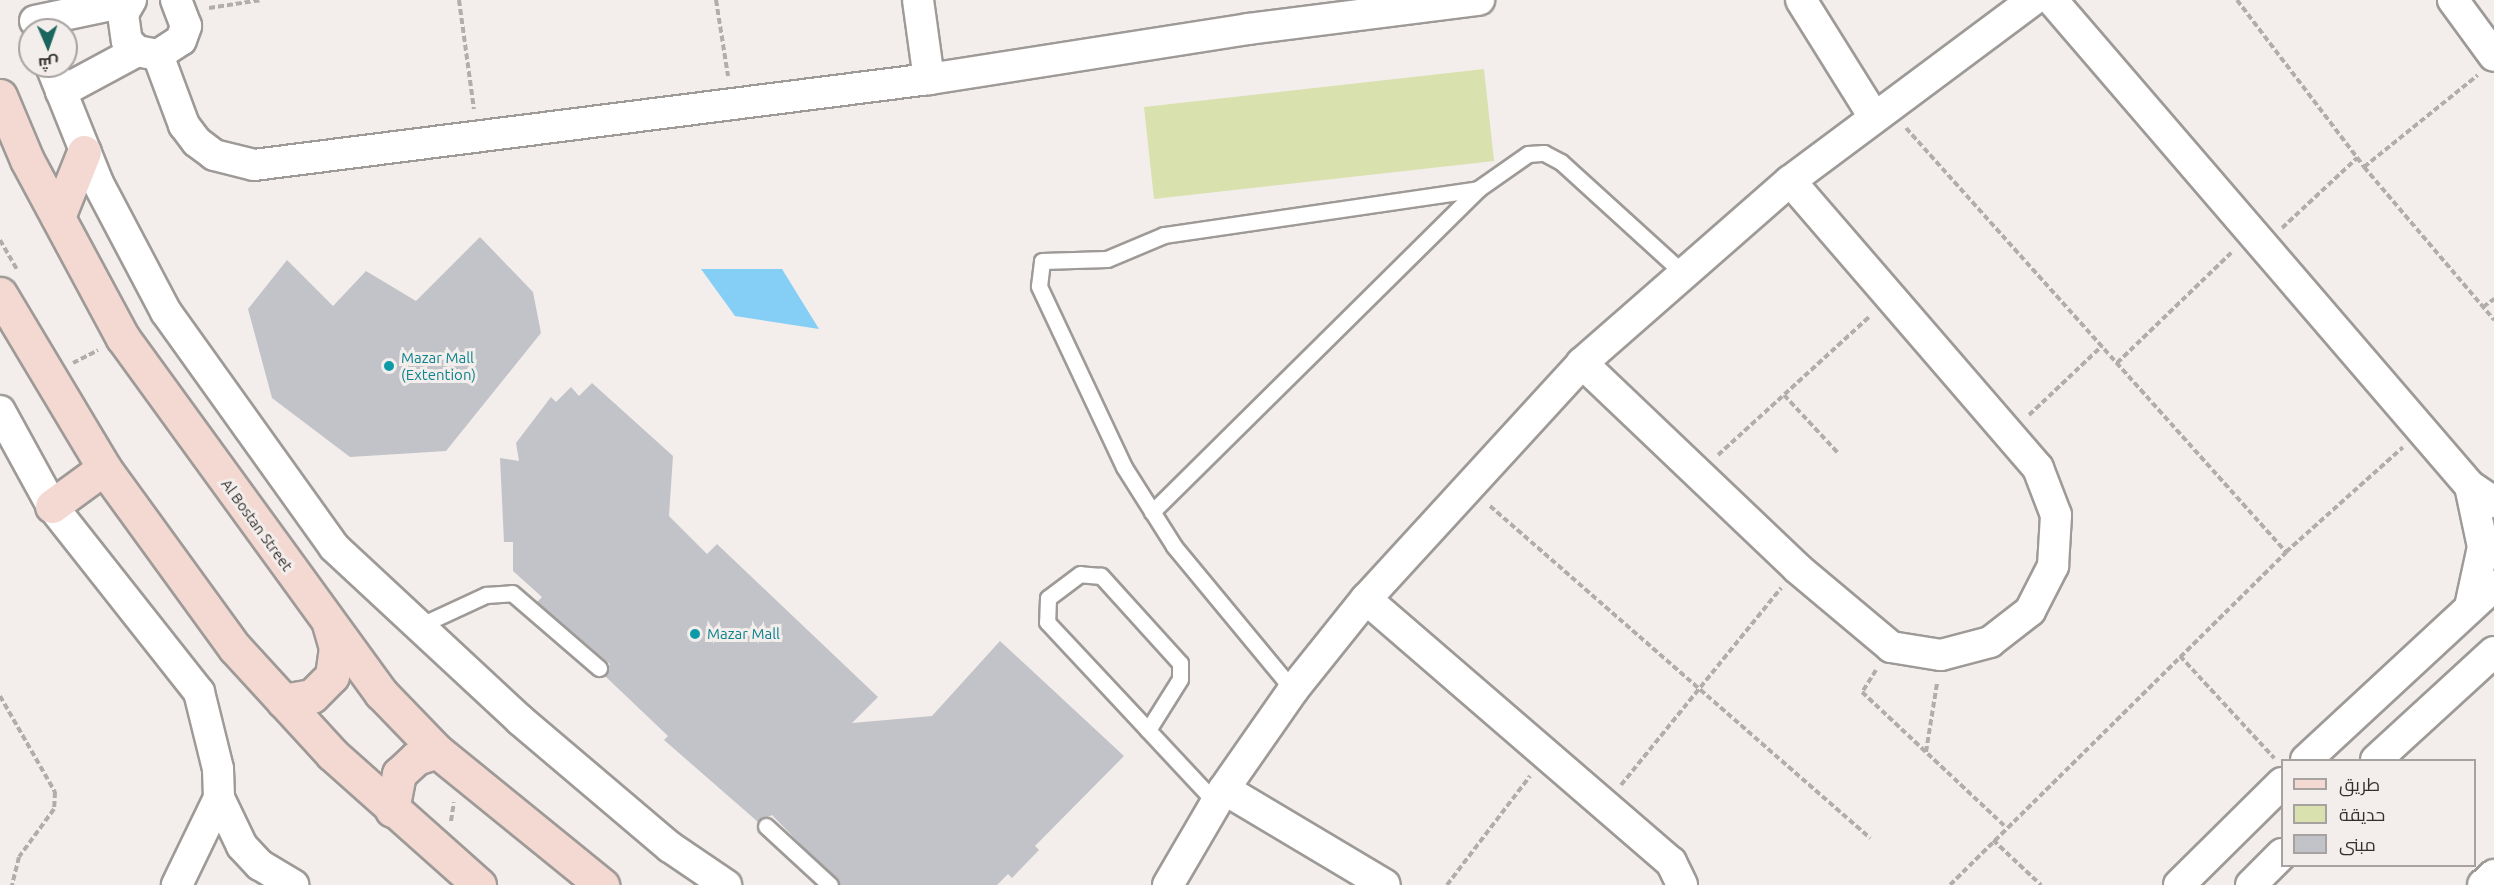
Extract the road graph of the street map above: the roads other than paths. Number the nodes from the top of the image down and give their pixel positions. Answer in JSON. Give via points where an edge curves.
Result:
{"nodes":[{"id":1,"x":918,"y":0,"type":"edge"},
{"id":2,"x":1479,"y":0,"type":"edge"},
{"id":3,"x":1801,"y":0,"type":"edge"},
{"id":4,"x":2033,"y":0,"type":"edge"},
{"id":5,"x":2052,"y":0,"type":"edge"},
{"id":6,"x":2453,"y":0,"type":"edge"},
{"id":7,"x":130,"y":1,"type":"edge"},
{"id":8,"x":180,"y":6,"type":"edge"},
{"id":9,"x":33,"y":17,"type":"edge"},
{"id":10,"x":147,"y":53,"type":"junction"},
{"id":11,"x":2489,"y":63,"type":"edge"},
{"id":12,"x":56,"y":79,"type":"edge"},
{"id":13,"x":929,"y":79,"type":"junction"},
{"id":14,"x":0,"y":96,"type":"edge"},
{"id":15,"x":1881,"y":112,"type":"junction"},
{"id":16,"x":84,"y":152,"type":"junction"},
{"id":17,"x":1790,"y":181,"type":"junction"},
{"id":18,"x":1478,"y":189,"type":"junction"},
{"id":19,"x":58,"y":217,"type":"junction"},
{"id":20,"x":1682,"y":272,"type":"junction"},
{"id":21,"x":12,"y":288,"type":"edge"},
{"id":22,"x":1582,"y":363,"type":"junction"},
{"id":23,"x":0,"y":411,"type":"edge"},
{"id":24,"x":104,"y":468,"type":"junction"},
{"id":25,"x":2482,"y":494,"type":"edge"},
{"id":26,"x":52,"y":506,"type":"junction"},
{"id":27,"x":1152,"y":512,"type":"junction"},
{"id":28,"x":2494,"y":586,"type":"edge"},
{"id":29,"x":1366,"y":599,"type":"junction"},
{"id":30,"x":2470,"y":607,"type":"junction"},
{"id":31,"x":328,"y":621,"type":"junction"},
{"id":32,"x":421,"y":625,"type":"junction"},
{"id":33,"x":2494,"y":652,"type":"edge"},
{"id":34,"x":599,"y":668,"type":"dead end"},
{"id":35,"x":1293,"y":690,"type":"junction"},
{"id":36,"x":283,"y":701,"type":"junction"},
{"id":37,"x":1148,"y":730,"type":"junction"},
{"id":38,"x":437,"y":751,"type":"junction"},
{"id":39,"x":2307,"y":759,"type":"edge"},
{"id":40,"x":2377,"y":759,"type":"edge"},
{"id":41,"x":2281,"y":785,"type":"edge"},
{"id":42,"x":1220,"y":796,"type":"junction"},
{"id":43,"x":219,"y":798,"type":"junction"},
{"id":44,"x":392,"y":810,"type":"junction"},
{"id":45,"x":766,"y":826,"type":"dead end"},
{"id":46,"x":2281,"y":856,"type":"edge"},
{"id":47,"x":2494,"y":875,"type":"edge"},
{"id":48,"x":177,"y":885,"type":"edge"},
{"id":49,"x":293,"y":885,"type":"edge"},
{"id":50,"x":479,"y":885,"type":"edge"},
{"id":51,"x":602,"y":885,"type":"edge"},
{"id":52,"x":726,"y":885,"type":"edge"},
{"id":53,"x":830,"y":885,"type":"edge"},
{"id":54,"x":1168,"y":885,"type":"edge"},
{"id":55,"x":1385,"y":885,"type":"edge"},
{"id":56,"x":1682,"y":885,"type":"edge"},
{"id":57,"x":2179,"y":885,"type":"edge"},
{"id":58,"x":2251,"y":885,"type":"edge"},
{"id":59,"x":2483,"y":885,"type":"edge"}],
"edges":[{"from":1,"to":13,"type":"street"},
{"from":2,"to":13,"type":"street","via":[[1248,29]]},
{"from":3,"to":15,"type":"street"},
{"from":4,"to":15,"type":"street"},
{"from":5,"to":25,"type":"street"},
{"from":6,"to":11,"type":"street"},
{"from":7,"to":9,"type":"street"},
{"from":7,"to":10,"type":"street","via":[[122,27]]},
{"from":8,"to":10,"type":"street","via":[[182,40]]},
{"from":10,"to":12,"type":"street"},
{"from":10,"to":13,"type":"street","via":[[184,125],[213,155],[233,163],[254,165],[731,101]]},
{"from":12,"to":16,"type":"street"},
{"from":14,"to":19,"type":"street","name":"Al Bostan Street"},
{"from":15,"to":17,"type":"street"},
{"from":16,"to":19,"type":"street"},
{"from":16,"to":32,"type":"street","via":[[191,355],[334,547]]},
{"from":17,"to":20,"type":"street"},
{"from":17,"to":22,"type":"street","via":[[2038,468],[2056,515],[2054,566],[2030,611],[1990,642],[1941,655],[1892,647],[1797,568]]},
{"from":18,"to":20,"type":"lane","via":[[1528,154],[1544,153],[1561,162]]},
{"from":18,"to":27,"type":"lane"},
{"from":18,"to":27,"type":"lane","via":[[1164,235],[1107,259],[1042,261],[1039,286],[1107,437]]},
{"from":19,"to":31,"type":"street","name":"Al Bostan Street","via":[[123,338]]},
{"from":20,"to":22,"type":"street"},
{"from":21,"to":24,"type":"street","via":[[64,368]]},
{"from":22,"to":29,"type":"street"},
{"from":23,"to":26,"type":"street"},
{"from":24,"to":26,"type":"street"},
{"from":24,"to":36,"type":"street","via":[[199,604]]},
{"from":25,"to":30,"type":"street","via":[[2483,547]]},
{"from":26,"to":43,"type":"street","via":[[199,692],[219,769]]},
{"from":27,"to":35,"type":"lane"},
{"from":28,"to":30,"type":"street"},
{"from":29,"to":35,"type":"street"},
{"from":29,"to":56,"type":"street","via":[[1671,862]]},
{"from":30,"to":39,"type":"street"},
{"from":31,"to":36,"type":"street","via":[[336,648],[332,676],[312,696]]},
{"from":31,"to":38,"type":"street","name":"Al Bostan Street","via":[[381,693]]},
{"from":32,"to":34,"type":"lane","via":[[486,595],[512,593]]},
{"from":32,"to":52,"type":"street","via":[[520,720],[669,847]]},
{"from":33,"to":40,"type":"street"},
{"from":35,"to":42,"type":"street"},
{"from":36,"to":44,"type":"street"},
{"from":37,"to":37,"type":"lane","via":[[1047,622],[1048,598],[1080,574],[1101,576],[1180,663],[1180,679]]},
{"from":37,"to":42,"type":"lane"},
{"from":38,"to":44,"type":"street","via":[[416,758],[399,774]]},
{"from":38,"to":51,"type":"street","name":"Al Bostan Street"},
{"from":41,"to":57,"type":"street"},
{"from":42,"to":54,"type":"street"},
{"from":42,"to":55,"type":"street"},
{"from":43,"to":48,"type":"street"},
{"from":43,"to":49,"type":"street","via":[[242,846],[260,865]]},
{"from":44,"to":50,"type":"street"},
{"from":45,"to":53,"type":"lane"},
{"from":46,"to":58,"type":"street"},
{"from":47,"to":59,"type":"street"}]}
